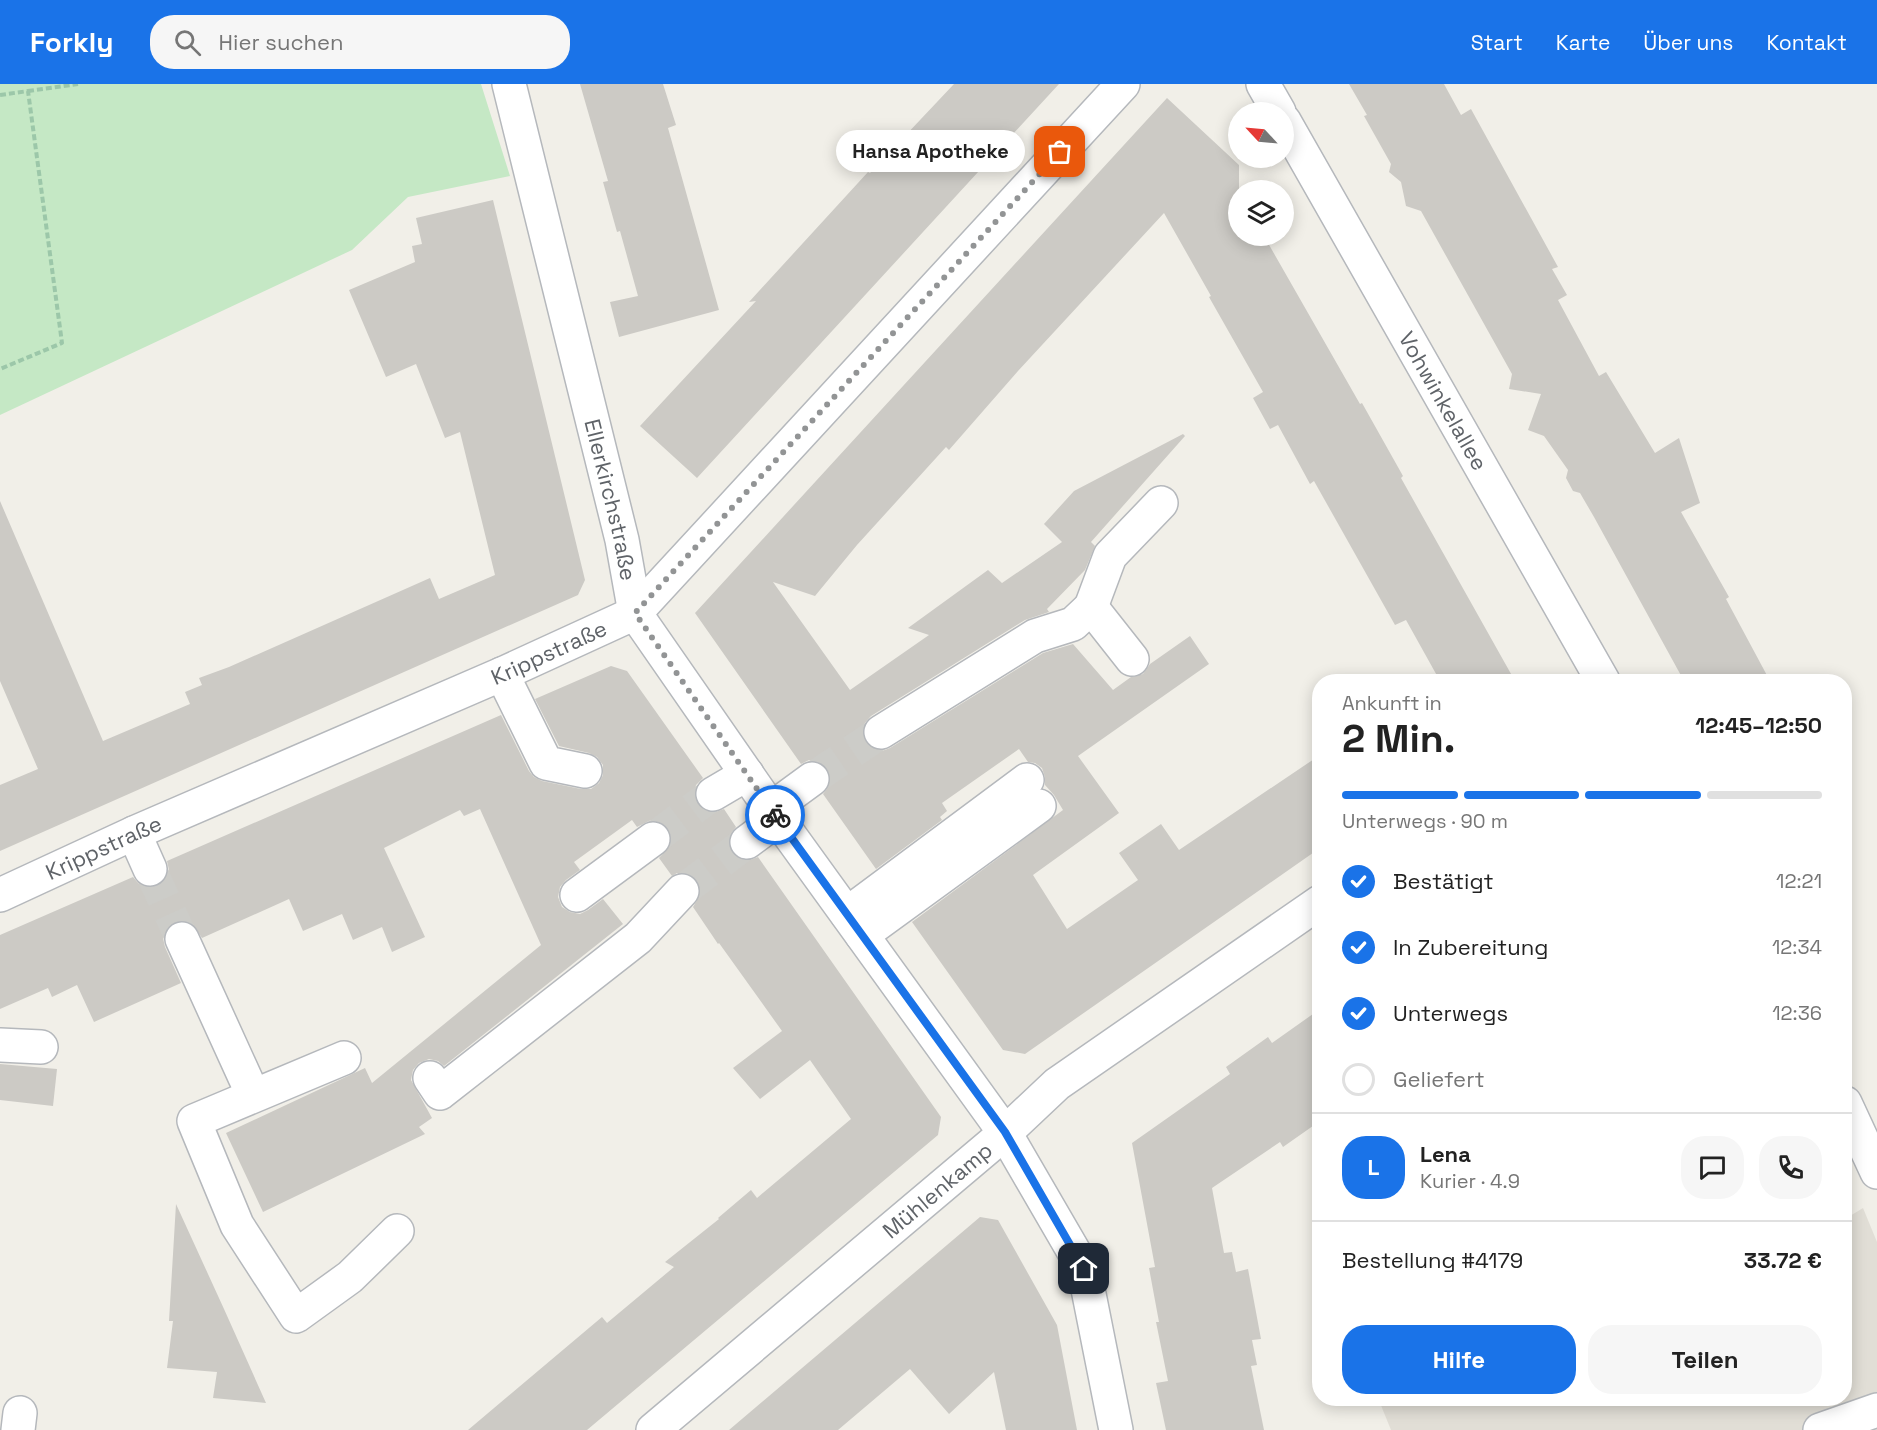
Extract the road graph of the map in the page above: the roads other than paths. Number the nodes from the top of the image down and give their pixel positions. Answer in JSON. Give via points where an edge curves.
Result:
{"nodes":[{"id":1,"x":509,"y":84,"type":"edge"},
{"id":2,"x":1123,"y":84,"type":"edge"},
{"id":3,"x":1263,"y":84,"type":"edge"},
{"id":4,"x":1273,"y":102,"type":"edge"},
{"id":5,"x":1294,"y":138,"type":"edge"},
{"id":6,"x":1161,"y":503,"type":"dead end"},
{"id":7,"x":1091,"y":607,"type":"junction"},
{"id":8,"x":635,"y":613,"type":"junction"},
{"id":9,"x":1132,"y":659,"type":"dead end"},
{"id":10,"x":502,"y":674,"type":"junction"},
{"id":11,"x":1600,"y":674,"type":"edge"},
{"id":12,"x":881,"y":732,"type":"tunnel mouth"},
{"id":13,"x":585,"y":771,"type":"dead end"},
{"id":14,"x":747,"y":774,"type":"junction"},
{"id":15,"x":812,"y":779,"type":"tunnel mouth"},
{"id":16,"x":1033,"y":793,"type":"dead end"},
{"id":17,"x":713,"y":794,"type":"tunnel mouth"},
{"id":18,"x":775,"y":814,"type":"junction"},
{"id":19,"x":134,"y":833,"type":"junction"},
{"id":20,"x":653,"y":838,"type":"tunnel mouth"},
{"id":21,"x":747,"y":842,"type":"tunnel mouth"},
{"id":22,"x":150,"y":869,"type":"tunnel mouth"},
{"id":23,"x":682,"y":891,"type":"tunnel mouth"},
{"id":24,"x":577,"y":895,"type":"dead end"},
{"id":25,"x":0,"y":896,"type":"edge"},
{"id":26,"x":1312,"y":908,"type":"edge"},
{"id":27,"x":854,"y":924,"type":"junction"},
{"id":28,"x":182,"y":939,"type":"tunnel mouth"},
{"id":29,"x":0,"y":1045,"type":"edge"},
{"id":30,"x":40,"y":1047,"type":"dead end"},
{"id":31,"x":344,"y":1058,"type":"dead end"},
{"id":32,"x":430,"y":1078,"type":"dead end"},
{"id":33,"x":253,"y":1095,"type":"junction"},
{"id":34,"x":1852,"y":1118,"type":"edge"},
{"id":35,"x":1005,"y":1132,"type":"junction"},
{"id":36,"x":1877,"y":1172,"type":"edge"},
{"id":37,"x":397,"y":1231,"type":"dead end"},
{"id":38,"x":1877,"y":1410,"type":"edge"},
{"id":39,"x":653,"y":1430,"type":"edge"},
{"id":40,"x":1116,"y":1430,"type":"edge"},
{"id":41,"x":1820,"y":1430,"type":"edge"}],
"edges":[{"from":1,"to":8,"type":"street","name":"Ellerkirchstraße","via":[[622,540]]},
{"from":2,"to":8,"type":"street","name":"Krippstraße"},
{"from":3,"to":4,"type":"street"},
{"from":5,"to":11,"type":"street","name":"Vohwinkelallee"},
{"from":6,"to":7,"type":"street","via":[[1110,556]]},
{"from":7,"to":9,"type":"street"},
{"from":7,"to":12,"type":"street","via":[[1073,624],[1035,636]]},
{"from":8,"to":10,"type":"street","name":"Krippstraße"},
{"from":8,"to":14,"type":"street","name":"Ellerkirchstraße"},
{"from":10,"to":13,"type":"street","via":[[546,763]]},
{"from":10,"to":19,"type":"street","name":"Krippstraße"},
{"from":14,"to":17,"type":"street"},
{"from":14,"to":18,"type":"street","name":"Ellerkirchstraße"},
{"from":15,"to":18,"type":"street"},
{"from":16,"to":27,"type":"street"},
{"from":18,"to":21,"type":"street"},
{"from":18,"to":27,"type":"street","name":"Ellerkirchstraße"},
{"from":19,"to":22,"type":"street"},
{"from":19,"to":25,"type":"street","name":"Krippstraße"},
{"from":20,"to":24,"type":"street"},
{"from":23,"to":32,"type":"street","via":[[638,938],[440,1094]]},
{"from":26,"to":35,"type":"street","name":"Mühlenkamp","via":[[1057,1084]]},
{"from":27,"to":35,"type":"street","name":"Ellerkirchstraße"},
{"from":28,"to":33,"type":"street"},
{"from":29,"to":30,"type":"street"},
{"from":31,"to":33,"type":"street"},
{"from":33,"to":37,"type":"street","via":[[194,1122],[237,1225],[296,1316],[350,1277]]},
{"from":34,"to":36,"type":"street"},
{"from":35,"to":39,"type":"street","name":"Mühlenkamp"},
{"from":35,"to":40,"type":"street","name":"Ellerkirchstraße","via":[[1084,1269]]},
{"from":38,"to":41,"type":"street"}]}
